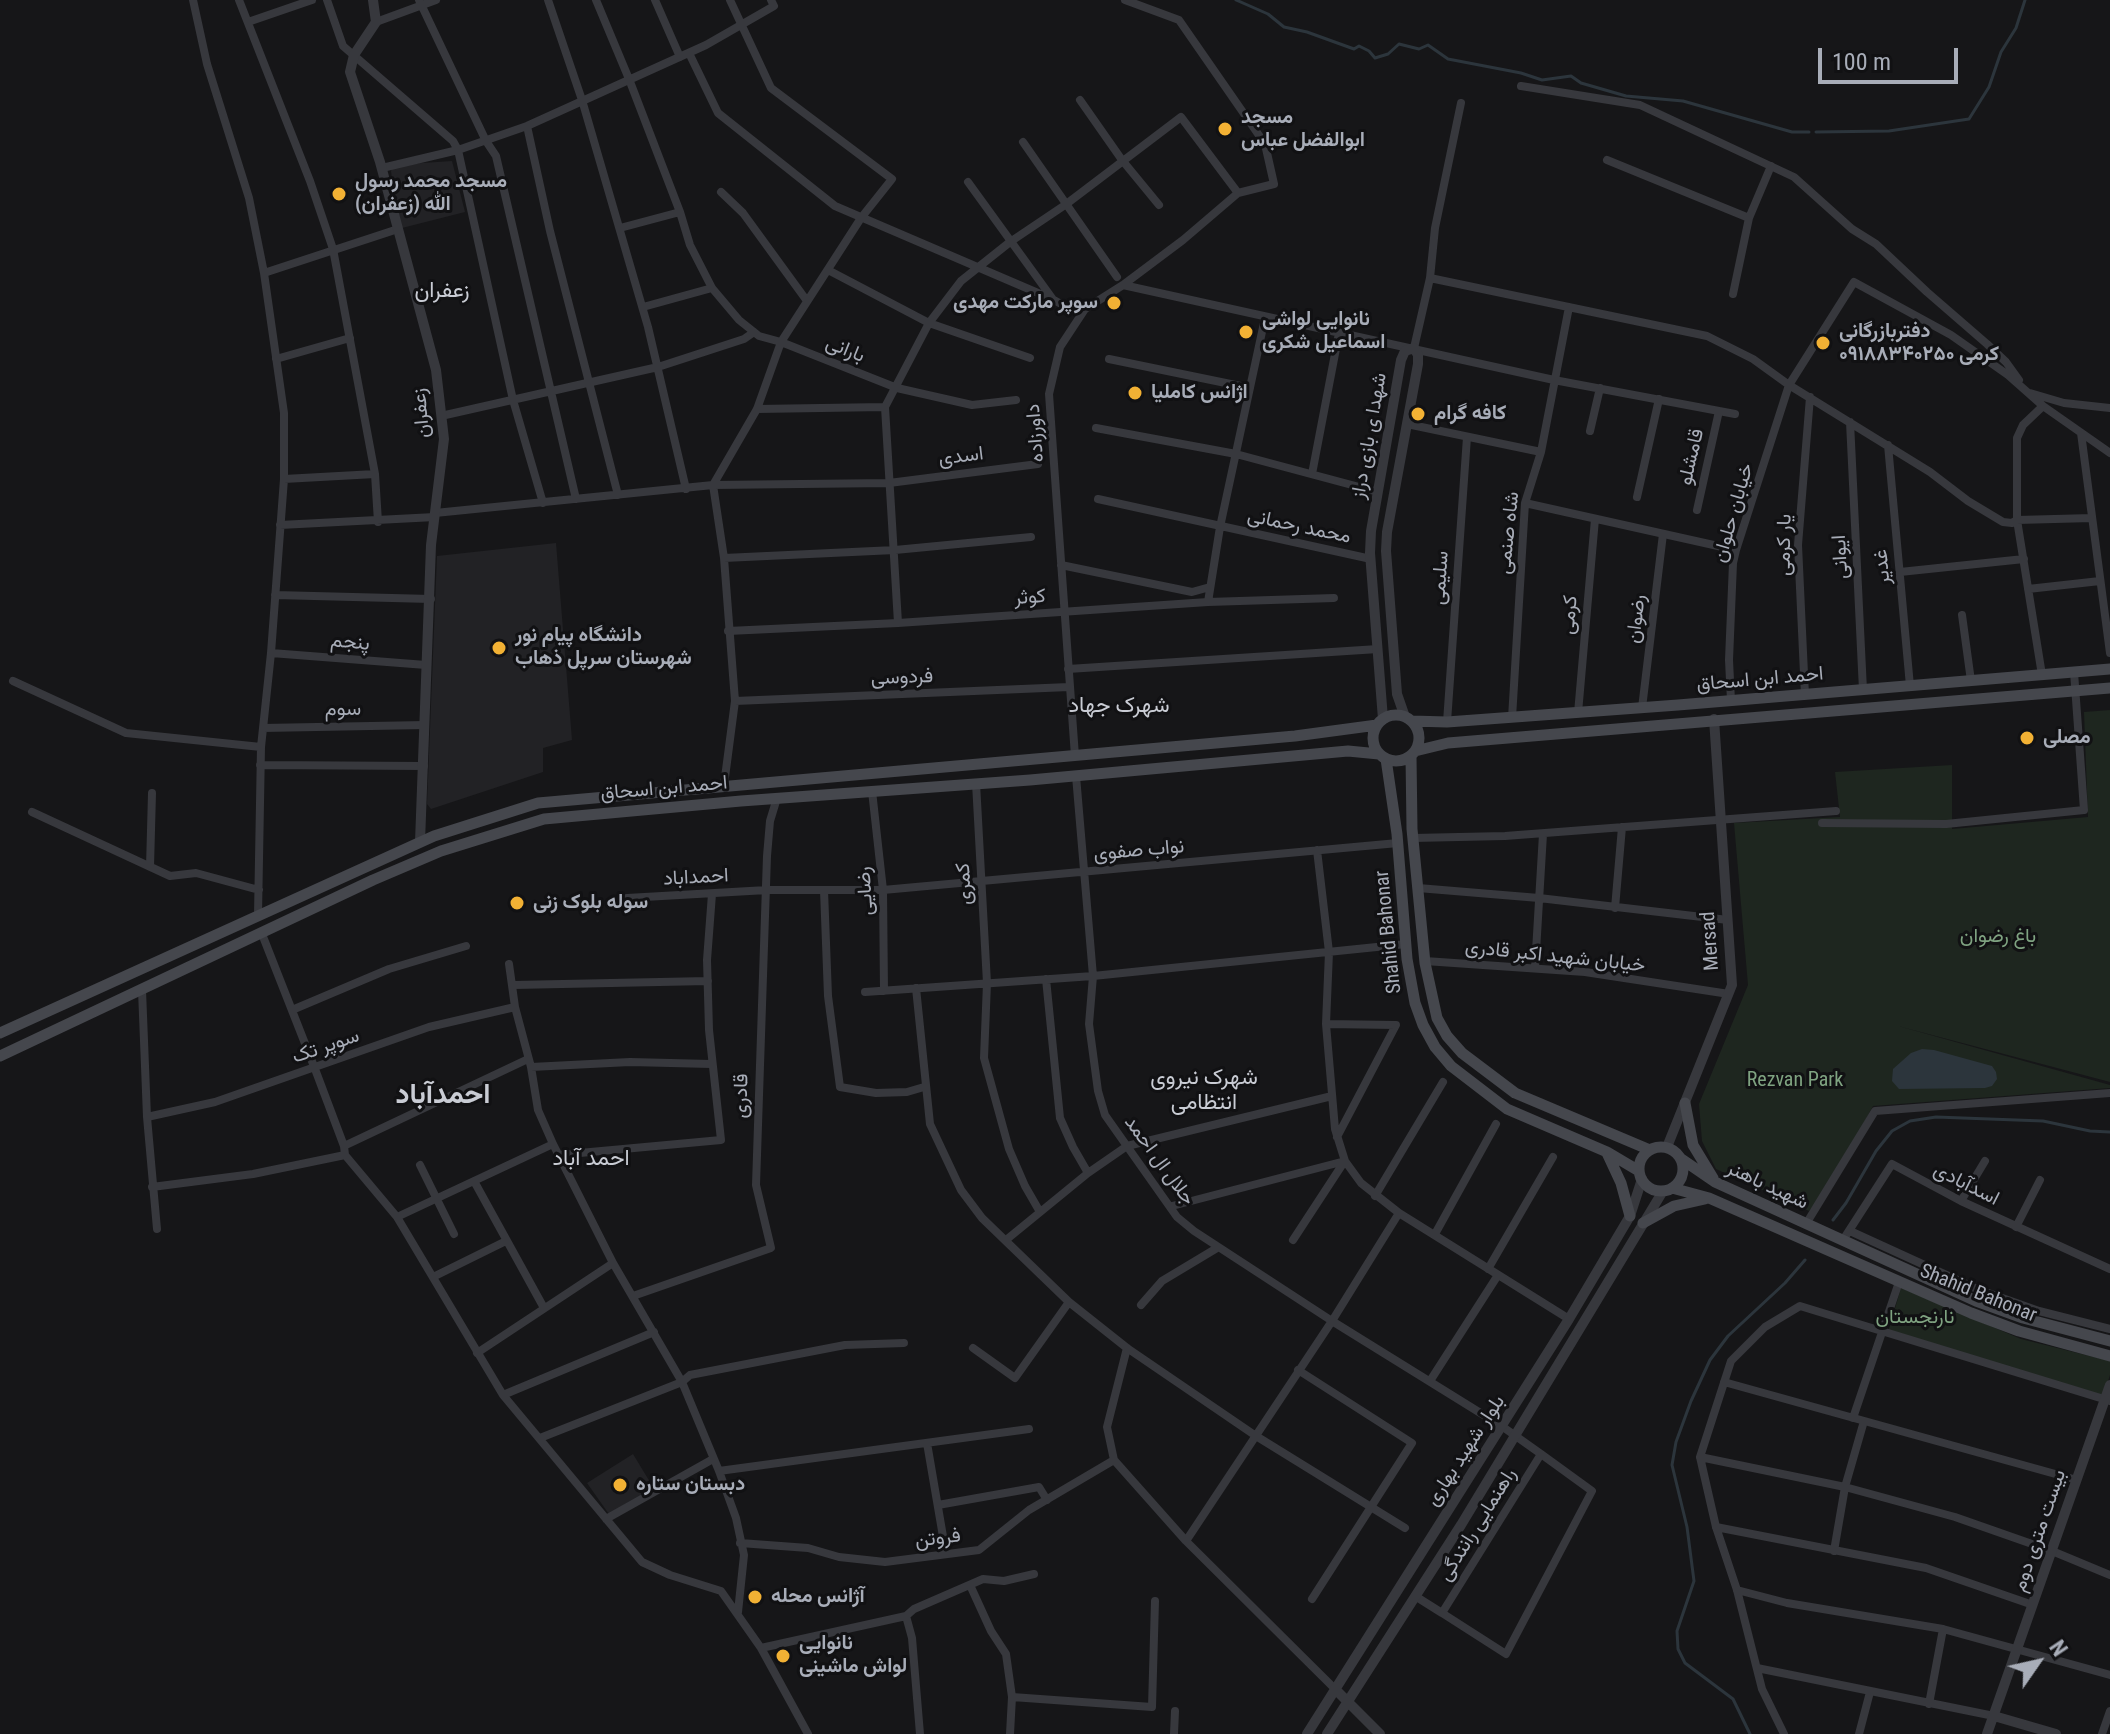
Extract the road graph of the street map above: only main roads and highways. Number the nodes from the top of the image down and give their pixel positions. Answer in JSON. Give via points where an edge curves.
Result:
{"nodes":[{"id":1,"x":2110,"y":669,"type":"edge"},
{"id":2,"x":2110,"y":688,"type":"edge"},
{"id":3,"x":1409,"y":719,"type":"junction"},
{"id":4,"x":1380,"y":722,"type":"junction"},
{"id":5,"x":1413,"y":754,"type":"junction"},
{"id":6,"x":1383,"y":757,"type":"junction"},
{"id":7,"x":777,"y":781,"type":"junction"},
{"id":8,"x":739,"y":784,"type":"junction"},
{"id":9,"x":777,"y":798,"type":"junction"},
{"id":10,"x":741,"y":801,"type":"junction"},
{"id":11,"x":1422,"y":935,"type":"junction"},
{"id":12,"x":1406,"y":939,"type":"junction"},
{"id":13,"x":1425,"y":962,"type":"junction"},
{"id":14,"x":1409,"y":965,"type":"junction"},
{"id":15,"x":0,"y":1033,"type":"edge"},
{"id":16,"x":1,"y":1055,"type":"edge"},
{"id":17,"x":1685,"y":1103,"type":"road end"},
{"id":18,"x":1650,"y":1150,"type":"junction"},
{"id":19,"x":1607,"y":1152,"type":"junction"},
{"id":20,"x":1680,"y":1158,"type":"junction"},
{"id":21,"x":1640,"y":1175,"type":"junction"},
{"id":22,"x":1715,"y":1182,"type":"junction"},
{"id":23,"x":1668,"y":1189,"type":"junction"},
{"id":24,"x":1709,"y":1198,"type":"junction"},
{"id":25,"x":1630,"y":1216,"type":"road end"},
{"id":26,"x":1643,"y":1223,"type":"road end"},
{"id":27,"x":1846,"y":1236,"type":"joint"},
{"id":28,"x":1837,"y":1255,"type":"joint"},
{"id":29,"x":2110,"y":1341,"type":"edge"},
{"id":30,"x":2110,"y":1356,"type":"edge"}],
"edges":[{"from":1,"to":3,"type":"main road","name":"احمد ابن اسحاق","via":[[1512,718]]},
{"from":2,"to":5,"type":"main road","name":"احمد ابن اسحاق","via":[[1448,743]]},
{"from":3,"to":4,"type":"main road","via":[[1390,716]]},
{"from":3,"to":5,"type":"main road","via":[[1419,733]]},
{"from":4,"to":6,"type":"main road","via":[[1373,740]]},
{"from":4,"to":7,"type":"main road","name":"احمد ابن اسحاق","via":[[1345,731]]},
{"from":5,"to":6,"type":"main road","via":[[1399,761]]},
{"from":5,"to":11,"type":"main road","name":"Shahid Bahonar","via":[[1413,838]]},
{"from":6,"to":9,"type":"main road","name":"احمد ابن اسحاق","via":[[1348,751]]},
{"from":6,"to":12,"type":"main road","name":"Shahid Bahonar","via":[[1398,843]]},
{"from":7,"to":8,"type":"main road","name":"احمد ابن اسحاق"},
{"from":7,"to":9,"type":"main road","via":[[769,790]]},
{"from":8,"to":10,"type":"main road","via":[[746,792]]},
{"from":8,"to":15,"type":"main road","name":"احمد ابن اسحاق","via":[[538,803],[493,815],[420,842]]},
{"from":9,"to":10,"type":"main road","name":"احمد ابن اسحاق"},
{"from":10,"to":16,"type":"main road","name":"احمد ابن اسحاق","via":[[544,819],[441,851]]},
{"from":11,"to":12,"type":"main road"},
{"from":11,"to":13,"type":"main road","name":"Shahid Bahonar"},
{"from":12,"to":14,"type":"main road","name":"Shahid Bahonar"},
{"from":13,"to":14,"type":"main road"},
{"from":13,"to":18,"type":"main road","name":"Shahid Bahonar","via":[[1437,1018],[1462,1053],[1515,1093]]},
{"from":14,"to":19,"type":"main road","name":"Shahid Bahonar","via":[[1423,1025],[1451,1066],[1507,1109]]},
{"from":17,"to":22,"type":"main road","via":[[1693,1145]]},
{"from":18,"to":20,"type":"main road","via":[[1667,1147]]},
{"from":18,"to":21,"type":"main road","via":[[1641,1159]]},
{"from":19,"to":21,"type":"main road","name":"Shahid Bahonar"},
{"from":19,"to":25,"type":"main road"},
{"from":20,"to":22,"type":"main road","name":"شهید باهنر"},
{"from":20,"to":23,"type":"main road","via":[[1681,1178]]},
{"from":21,"to":23,"type":"main road","via":[[1651,1188]]},
{"from":22,"to":27,"type":"main road","name":"شهید باهنر","via":[[1806,1224]]},
{"from":23,"to":24,"type":"main road","name":"شهید باهنر"},
{"from":24,"to":26,"type":"main road","via":[[1674,1206]]},
{"from":24,"to":28,"type":"main road","name":"شهید باهنر"},
{"from":27,"to":29,"type":"main road","name":"Shahid Bahonar","via":[[1976,1301]]},
{"from":28,"to":30,"type":"main road","name":"Shahid Bahonar","via":[[2019,1331]]}]}
